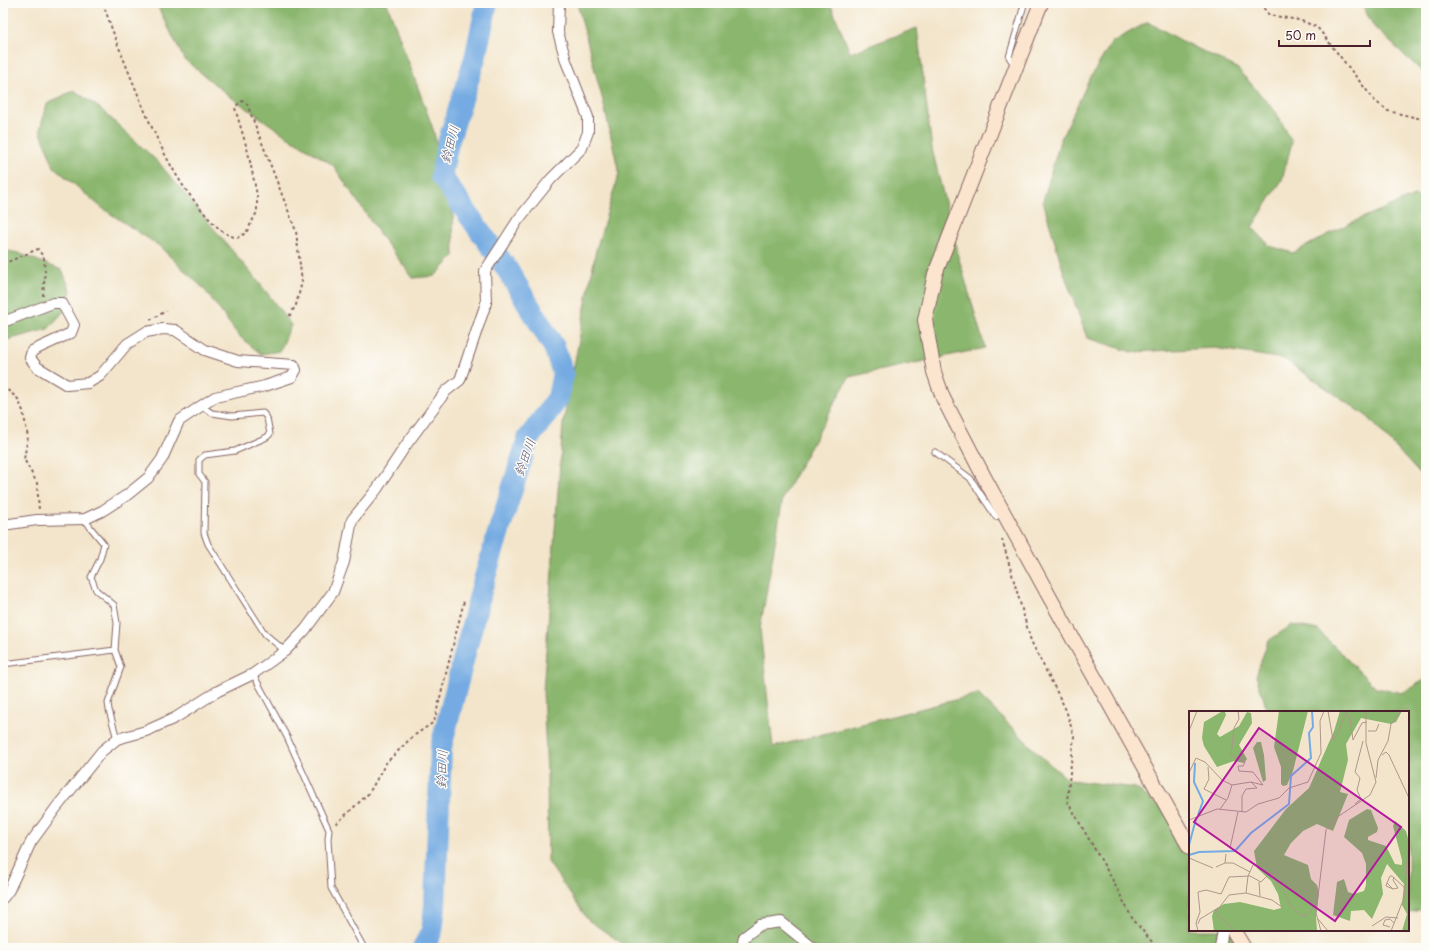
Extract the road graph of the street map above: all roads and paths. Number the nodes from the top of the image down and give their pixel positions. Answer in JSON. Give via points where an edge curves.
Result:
{"nodes":[{"id":1,"x":103,"y":3,"type":"edge"},
{"id":2,"x":558,"y":3,"type":"edge"},
{"id":3,"x":1024,"y":3,"type":"edge"},
{"id":4,"x":1040,"y":3,"type":"edge"},
{"id":5,"x":1260,"y":3,"type":"edge"},
{"id":6,"x":1016,"y":67,"type":"junction"},
{"id":7,"x":1426,"y":120,"type":"edge"},
{"id":8,"x":3,"y":128,"type":"edge"},
{"id":9,"x":3,"y":160,"type":"edge"},
{"id":10,"x":3,"y":264,"type":"edge"},
{"id":11,"x":42,"y":307,"type":"junction"},
{"id":12,"x":289,"y":317,"type":"dead end"},
{"id":13,"x":3,"y":322,"type":"edge"},
{"id":14,"x":3,"y":386,"type":"edge"},
{"id":15,"x":201,"y":406,"type":"junction"},
{"id":16,"x":935,"y":452,"type":"dead end"},
{"id":17,"x":1000,"y":514,"type":"junction"},
{"id":18,"x":85,"y":519,"type":"junction"},
{"id":19,"x":40,"y":520,"type":"junction"},
{"id":20,"x":3,"y":525,"type":"edge"},
{"id":21,"x":464,"y":601,"type":"dead end"},
{"id":22,"x":115,"y":650,"type":"junction"},
{"id":23,"x":284,"y":651,"type":"junction"},
{"id":24,"x":3,"y":664,"type":"edge"},
{"id":25,"x":253,"y":674,"type":"junction"},
{"id":26,"x":117,"y":739,"type":"junction"},
{"id":27,"x":329,"y":830,"type":"junction"},
{"id":28,"x":1189,"y":846,"type":"edge"},
{"id":29,"x":3,"y":898,"type":"edge"},
{"id":30,"x":1222,"y":931,"type":"edge"},
{"id":31,"x":1234,"y":931,"type":"edge"},
{"id":32,"x":364,"y":948,"type":"edge"},
{"id":33,"x":742,"y":948,"type":"edge"},
{"id":34,"x":812,"y":948,"type":"edge"},
{"id":35,"x":1157,"y":948,"type":"edge"},
{"id":36,"x":1220,"y":948,"type":"edge"},
{"id":37,"x":1244,"y":948,"type":"edge"}],
"edges":[{"from":1,"to":12,"type":"path","via":[[161,148],[182,185],[218,227],[229,236],[237,238],[246,234],[257,212],[257,195],[248,152],[235,108],[242,101],[247,104],[296,231],[302,282],[296,305]]},
{"from":2,"to":23,"type":"street","via":[[558,32],[566,61],[588,117],[588,132],[582,148],[551,179],[518,220],[485,271],[486,303],[460,380],[446,391],[352,520],[344,562],[333,592],[305,630]]},
{"from":3,"to":6,"type":"lane","via":[[1009,57]]},
{"from":4,"to":6,"type":"street"},
{"from":5,"to":7,"type":"path","via":[[1269,14],[1299,20],[1317,27],[1376,101],[1388,111]]},
{"from":6,"to":17,"type":"street","via":[[935,274],[925,320],[934,372],[944,398]]},
{"from":8,"to":9,"type":"path"},
{"from":10,"to":11,"type":"path","via":[[38,249],[44,258],[45,272]]},
{"from":11,"to":13,"type":"street"},
{"from":11,"to":15,"type":"street","via":[[62,303],[74,325],[71,332],[32,351],[30,358],[37,367],[67,385],[88,383],[100,376],[127,344],[146,332],[163,328],[175,330],[205,350],[238,361],[294,365],[296,370],[292,377],[215,397]]},
{"from":14,"to":19,"type":"path","via":[[18,399],[23,411],[28,437],[24,459],[37,483]]},
{"from":15,"to":18,"type":"street","via":[[179,421],[162,459],[148,478],[127,495]]},
{"from":15,"to":23,"type":"lane","via":[[212,413],[232,416],[263,413],[267,418],[270,434],[267,437],[235,451],[205,455],[199,460],[199,474],[204,482],[204,533],[208,544],[265,634]]},
{"from":16,"to":17,"type":"lane","via":[[970,478]]},
{"from":17,"to":28,"type":"street"},
{"from":17,"to":35,"type":"path","via":[[1031,641],[1066,710],[1074,736],[1067,801],[1132,918]]},
{"from":18,"to":19,"type":"street"},
{"from":18,"to":22,"type":"lane","via":[[104,544],[91,577],[96,590],[114,605],[117,623]]},
{"from":19,"to":20,"type":"street"},
{"from":21,"to":27,"type":"path","via":[[434,722],[412,738],[386,764],[369,793]]},
{"from":22,"to":24,"type":"lane"},
{"from":22,"to":26,"type":"lane","via":[[121,667],[108,703]]},
{"from":23,"to":25,"type":"street"},
{"from":25,"to":26,"type":"street","via":[[146,732]]},
{"from":25,"to":27,"type":"lane","via":[[287,737]]},
{"from":26,"to":29,"type":"street","via":[[102,751],[31,842]]},
{"from":27,"to":32,"type":"lane","via":[[331,888]]},
{"from":30,"to":36,"type":"street"},
{"from":31,"to":37,"type":"street"},
{"from":33,"to":34,"type":"street","via":[[744,937],[760,925],[781,922]]}]}
